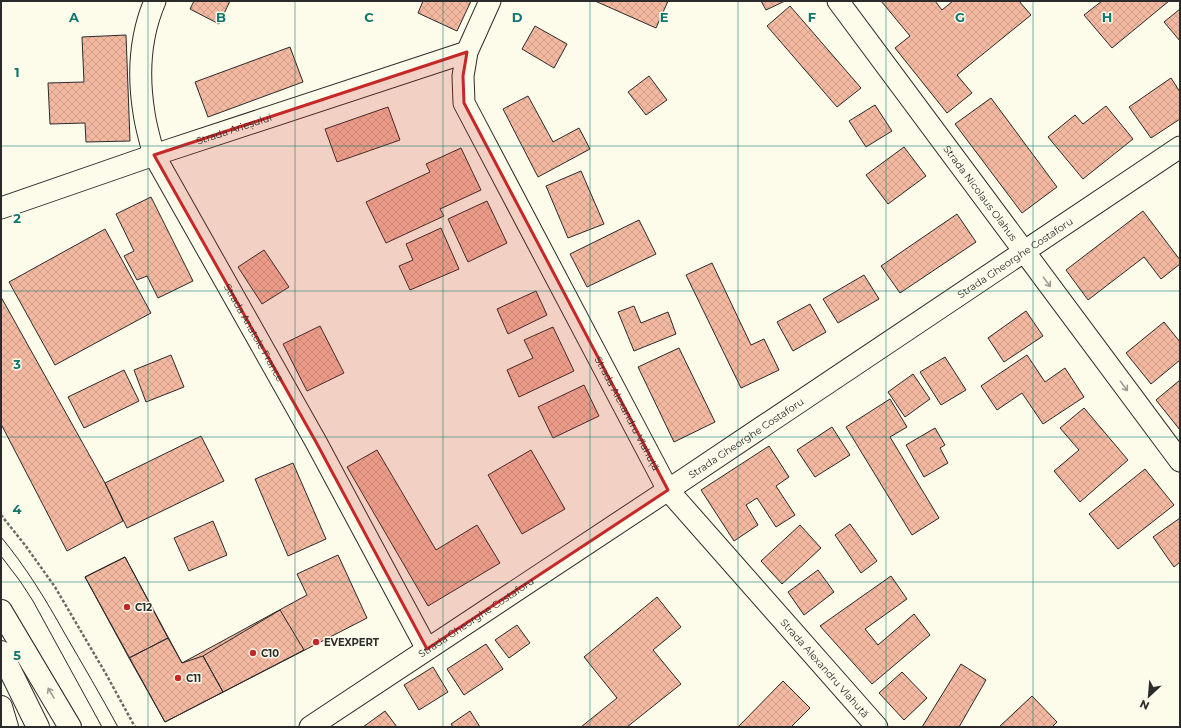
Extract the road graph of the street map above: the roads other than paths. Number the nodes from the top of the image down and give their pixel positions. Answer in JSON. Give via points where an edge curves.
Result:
{"nodes":[{"id":1,"x":155,"y":1,"type":"edge"},
{"id":2,"x":490,"y":1,"type":"edge"},
{"id":3,"x":838,"y":1,"type":"edge"},
{"id":4,"x":467,"y":52,"type":"junction"},
{"id":5,"x":1180,"y":147,"type":"edge"},
{"id":6,"x":154,"y":155,"type":"junction"},
{"id":7,"x":1,"y":208,"type":"edge"},
{"id":8,"x":1023,"y":251,"type":"junction"},
{"id":9,"x":1180,"y":461,"type":"edge"},
{"id":10,"x":668,"y":490,"type":"junction"},
{"id":11,"x":1,"y":611,"type":"edge"},
{"id":12,"x":427,"y":649,"type":"junction"},
{"id":13,"x":1,"y":652,"type":"edge"},
{"id":14,"x":1,"y":707,"type":"edge"},
{"id":15,"x":7,"y":727,"type":"edge"},
{"id":16,"x":38,"y":727,"type":"edge"},
{"id":17,"x":70,"y":727,"type":"edge"},
{"id":18,"x":310,"y":727,"type":"edge"},
{"id":19,"x":877,"y":727,"type":"edge"}],
"edges":[{"from":1,"to":6,"type":"street","name":"Strada Anatole France","via":[[144,39],[140,76],[144,114]]},
{"from":2,"to":4,"type":"street","name":"Strada Alexandru Vlahuță"},
{"from":3,"to":8,"type":"street","name":"Strada Nicolaus Olahus"},
{"from":4,"to":6,"type":"street","name":"Strada Arieșului"},
{"from":4,"to":10,"type":"street","name":"Strada Alexandru Vlahuță","via":[[463,76],[464,103]]},
{"from":5,"to":8,"type":"street","name":"Strada Gheorghe Costaforu"},
{"from":6,"to":7,"type":"street","name":"Strada Arieșului"},
{"from":6,"to":12,"type":"street","name":"Strada Anatole France","via":[[312,435]]},
{"from":8,"to":9,"type":"street","name":"Strada Nicolaus Olahus","one_way":true},
{"from":8,"to":10,"type":"street","name":"Strada Gheorghe Costaforu"},
{"from":10,"to":12,"type":"street","name":"Strada Gheorghe Costaforu"},
{"from":10,"to":19,"type":"street","name":"Strada Alexandru Vlahuță"},
{"from":17,"to":11,"type":"main road","one_way":true},
{"from":12,"to":18,"type":"street","name":"Strada Gheorghe Costaforu"},
{"from":13,"to":16,"type":"main road"},
{"from":14,"to":15,"type":"main road"}]}
